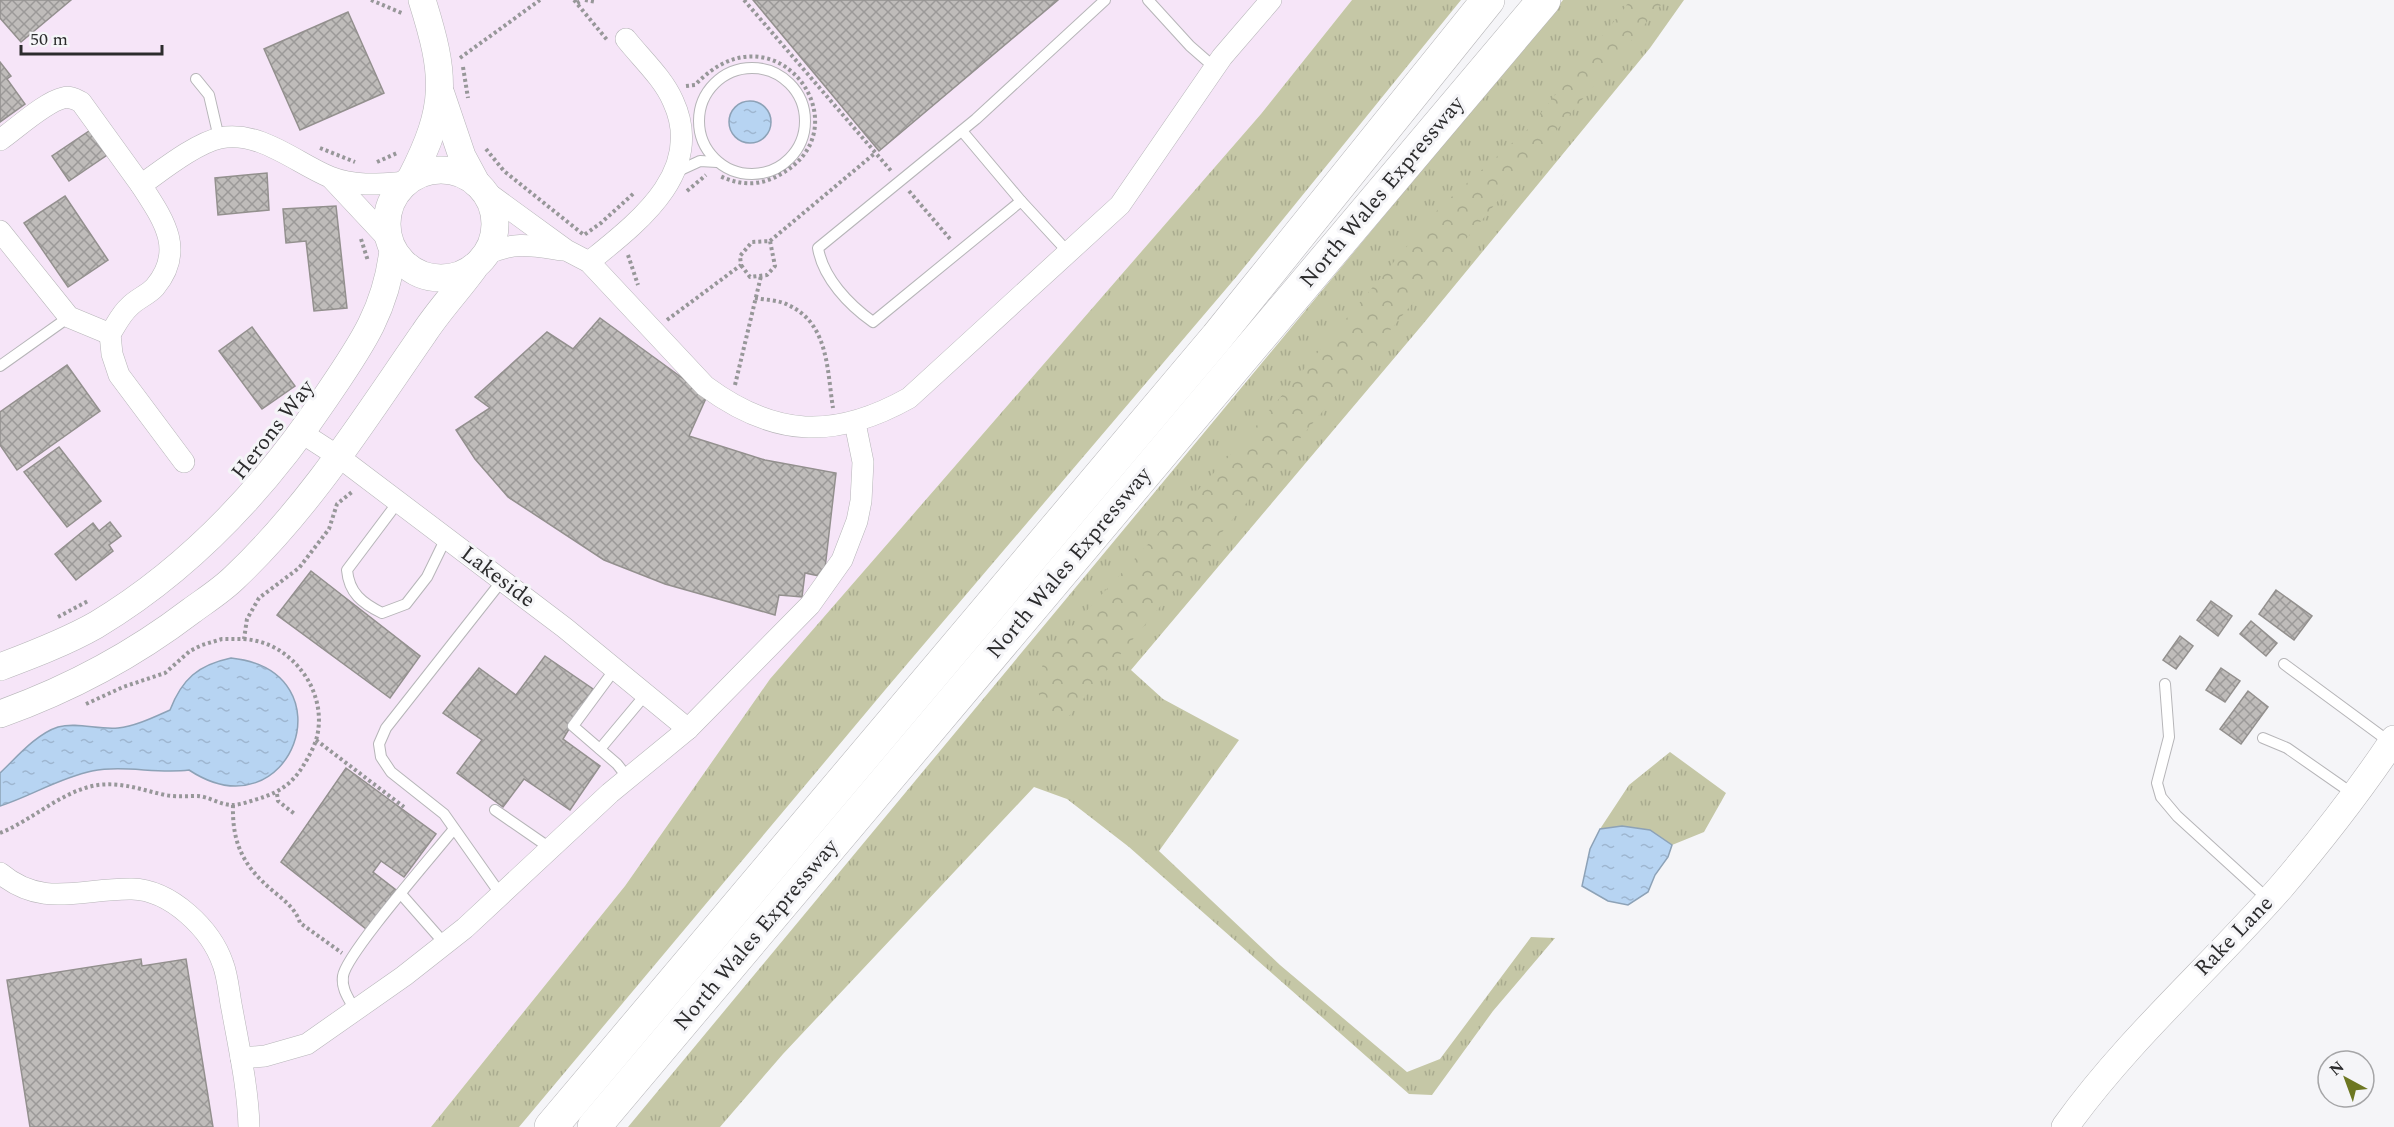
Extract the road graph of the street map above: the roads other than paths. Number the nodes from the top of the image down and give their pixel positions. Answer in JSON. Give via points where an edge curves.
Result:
{"nodes":[{"id":1,"x":1105,"y":0,"type":"edge"},
{"id":2,"x":1148,"y":0,"type":"edge"},
{"id":3,"x":1271,"y":0,"type":"edge"},
{"id":4,"x":1488,"y":0,"type":"edge"},
{"id":5,"x":1544,"y":0,"type":"edge"},
{"id":6,"x":413,"y":11,"type":"edge"},
{"id":7,"x":626,"y":39,"type":"dead end"},
{"id":8,"x":1214,"y":67,"type":"junction"},
{"id":9,"x":448,"y":73,"type":"junction"},
{"id":10,"x":196,"y":79,"type":"dead end"},
{"id":11,"x":703,"y":99,"type":"junction"},
{"id":12,"x":680,"y":121,"type":"junction"},
{"id":13,"x":962,"y":131,"type":"junction"},
{"id":14,"x":219,"y":138,"type":"junction"},
{"id":15,"x":0,"y":140,"type":"edge"},
{"id":16,"x":717,"y":162,"type":"junction"},
{"id":17,"x":674,"y":173,"type":"junction"},
{"id":18,"x":331,"y":178,"type":"junction"},
{"id":19,"x":409,"y":180,"type":"junction"},
{"id":20,"x":141,"y":185,"type":"junction"},
{"id":21,"x":481,"y":188,"type":"junction"},
{"id":22,"x":1021,"y":201,"type":"junction"},
{"id":23,"x":0,"y":231,"type":"edge"},
{"id":24,"x":391,"y":245,"type":"junction"},
{"id":25,"x":566,"y":250,"type":"junction"},
{"id":26,"x":1068,"y":252,"type":"junction"},
{"id":27,"x":479,"y":261,"type":"junction"},
{"id":28,"x":589,"y":262,"type":"junction"},
{"id":29,"x":69,"y":317,"type":"junction"},
{"id":30,"x":110,"y":334,"type":"junction"},
{"id":31,"x":0,"y":366,"type":"edge"},
{"id":32,"x":845,"y":424,"type":"junction"},
{"id":33,"x":302,"y":433,"type":"junction"},
{"id":34,"x":339,"y":457,"type":"junction"},
{"id":35,"x":184,"y":462,"type":"dead end"},
{"id":36,"x":398,"y":502,"type":"junction"},
{"id":37,"x":446,"y":538,"type":"junction"},
{"id":38,"x":500,"y":579,"type":"junction"},
{"id":39,"x":2284,"y":664,"type":"dead end"},
{"id":40,"x":0,"y":667,"type":"edge"},
{"id":41,"x":615,"y":669,"type":"junction"},
{"id":42,"x":2164,"y":684,"type":"dead end"},
{"id":43,"x":646,"y":694,"type":"junction"},
{"id":44,"x":0,"y":714,"type":"edge"},
{"id":45,"x":688,"y":729,"type":"junction"},
{"id":46,"x":2263,"y":738,"type":"dead end"},
{"id":47,"x":2393,"y":741,"type":"edge"},
{"id":48,"x":600,"y":749,"type":"junction"},
{"id":49,"x":628,"y":778,"type":"junction"},
{"id":50,"x":2353,"y":794,"type":"junction"},
{"id":51,"x":495,"y":810,"type":"dead end"},
{"id":52,"x":453,"y":830,"type":"junction"},
{"id":53,"x":550,"y":849,"type":"junction"},
{"id":54,"x":0,"y":873,"type":"edge"},
{"id":55,"x":401,"y":894,"type":"junction"},
{"id":56,"x":501,"y":895,"type":"junction"},
{"id":57,"x":2269,"y":900,"type":"junction"},
{"id":58,"x":445,"y":944,"type":"junction"},
{"id":59,"x":355,"y":1010,"type":"junction"},
{"id":60,"x":241,"y":1058,"type":"junction"},
{"id":61,"x":249,"y":1127,"type":"edge"},
{"id":62,"x":551,"y":1127,"type":"edge"},
{"id":63,"x":594,"y":1127,"type":"edge"},
{"id":64,"x":2065,"y":1127,"type":"edge"}],
"edges":[{"from":1,"to":13,"type":"lane"},
{"from":2,"to":8,"type":"lane"},
{"from":3,"to":8,"type":"street"},
{"from":4,"to":62,"type":"highway","name":"North Wales Expressway","via":[[1217,337]]},
{"from":5,"to":63,"type":"highway","name":"North Wales Expressway"},
{"from":6,"to":9,"type":"street"},
{"from":7,"to":12,"type":"street","via":[[673,100]]},
{"from":8,"to":26,"type":"street","via":[[1120,205]]},
{"from":9,"to":19,"type":"street","via":[[429,141]]},
{"from":9,"to":21,"type":"street","via":[[462,156]]},
{"from":10,"to":14,"type":"lane","via":[[209,95]]},
{"from":11,"to":12,"type":"lane"},
{"from":11,"to":16,"type":"lane","via":[[700,133]]},
{"from":11,"to":16,"type":"lane","via":[[725,75],[757,68],[787,81],[804,109],[801,142],[779,167],[748,174]]},
{"from":12,"to":17,"type":"street"},
{"from":13,"to":22,"type":"lane"},
{"from":13,"to":22,"type":"lane","via":[[818,248],[820,264],[854,309],[873,322]]},
{"from":14,"to":18,"type":"street","via":[[264,144]]},
{"from":14,"to":20,"type":"street","via":[[179,158]]},
{"from":15,"to":20,"type":"street","via":[[61,98],[70,97],[81,102]]},
{"from":16,"to":17,"type":"lane","via":[[700,161]]},
{"from":17,"to":28,"type":"street","via":[[663,194]]},
{"from":18,"to":19,"type":"street","via":[[355,184]]},
{"from":18,"to":24,"type":"street"},
{"from":19,"to":21,"type":"street","via":[[444,169],[463,174]]},
{"from":19,"to":24,"type":"street","via":[[388,210]]},
{"from":20,"to":30,"type":"street","via":[[167,227],[171,249],[166,270],[154,288],[128,307]]},
{"from":21,"to":25,"type":"street"},
{"from":21,"to":27,"type":"street","via":[[496,219],[493,240]]},
{"from":22,"to":26,"type":"lane"},
{"from":23,"to":29,"type":"street"},
{"from":24,"to":27,"type":"street","via":[[414,271],[434,278],[451,277]]},
{"from":24,"to":33,"type":"street","name":"Herons Way","via":[[384,298],[362,344]]},
{"from":25,"to":27,"type":"street","via":[[519,243],[503,246]]},
{"from":25,"to":28,"type":"street"},
{"from":26,"to":32,"type":"street","via":[[909,398],[884,412]]},
{"from":27,"to":34,"type":"street","via":[[426,329]]},
{"from":28,"to":32,"type":"street","via":[[705,386],[727,402],[756,417],[791,426]]},
{"from":29,"to":30,"type":"street"},
{"from":29,"to":31,"type":"lane"},
{"from":30,"to":35,"type":"street","via":[[119,375]]},
{"from":32,"to":45,"type":"street","via":[[863,462],[861,501],[842,560],[810,605]]},
{"from":33,"to":34,"type":"street","name":"Lakeside"},
{"from":33,"to":40,"type":"street","name":"Herons Way","via":[[212,538],[160,581],[95,626]]},
{"from":34,"to":36,"type":"street","name":"Lakeside"},
{"from":34,"to":44,"type":"street","via":[[292,518],[233,579],[207,599],[111,666],[51,696]]},
{"from":36,"to":37,"type":"street","name":"Lakeside"},
{"from":36,"to":37,"type":"lane","via":[[346,570],[350,587],[365,604],[382,613],[406,604],[427,577]]},
{"from":37,"to":38,"type":"street","name":"Lakeside"},
{"from":38,"to":41,"type":"street","name":"Lakeside"},
{"from":38,"to":52,"type":"lane","via":[[386,728],[379,744],[390,772],[444,814]]},
{"from":39,"to":47,"type":"lane"},
{"from":41,"to":43,"type":"street","name":"Lakeside"},
{"from":41,"to":48,"type":"lane","via":[[573,726]]},
{"from":42,"to":57,"type":"lane","via":[[2169,737],[2157,783],[2161,797]]},
{"from":43,"to":45,"type":"street","name":"Lakeside"},
{"from":43,"to":48,"type":"lane"},
{"from":45,"to":49,"type":"street"},
{"from":46,"to":50,"type":"lane","via":[[2287,748]]},
{"from":47,"to":50,"type":"street","name":"Rake Lane"},
{"from":48,"to":49,"type":"lane"},
{"from":49,"to":53,"type":"street"},
{"from":50,"to":57,"type":"street","name":"Rake Lane"},
{"from":51,"to":53,"type":"lane"},
{"from":52,"to":55,"type":"lane"},
{"from":52,"to":56,"type":"lane"},
{"from":53,"to":56,"type":"street"},
{"from":54,"to":60,"type":"street","via":[[18,886],[41,894],[134,889],[164,898],[202,927],[223,964]]},
{"from":55,"to":58,"type":"lane"},
{"from":55,"to":59,"type":"lane","via":[[343,974],[343,988]]},
{"from":56,"to":58,"type":"street"},
{"from":57,"to":64,"type":"street","name":"Rake Lane","via":[[2158,1017]]},
{"from":58,"to":59,"type":"street"},
{"from":59,"to":60,"type":"street","via":[[307,1044],[265,1056]]},
{"from":60,"to":61,"type":"street"}]}
